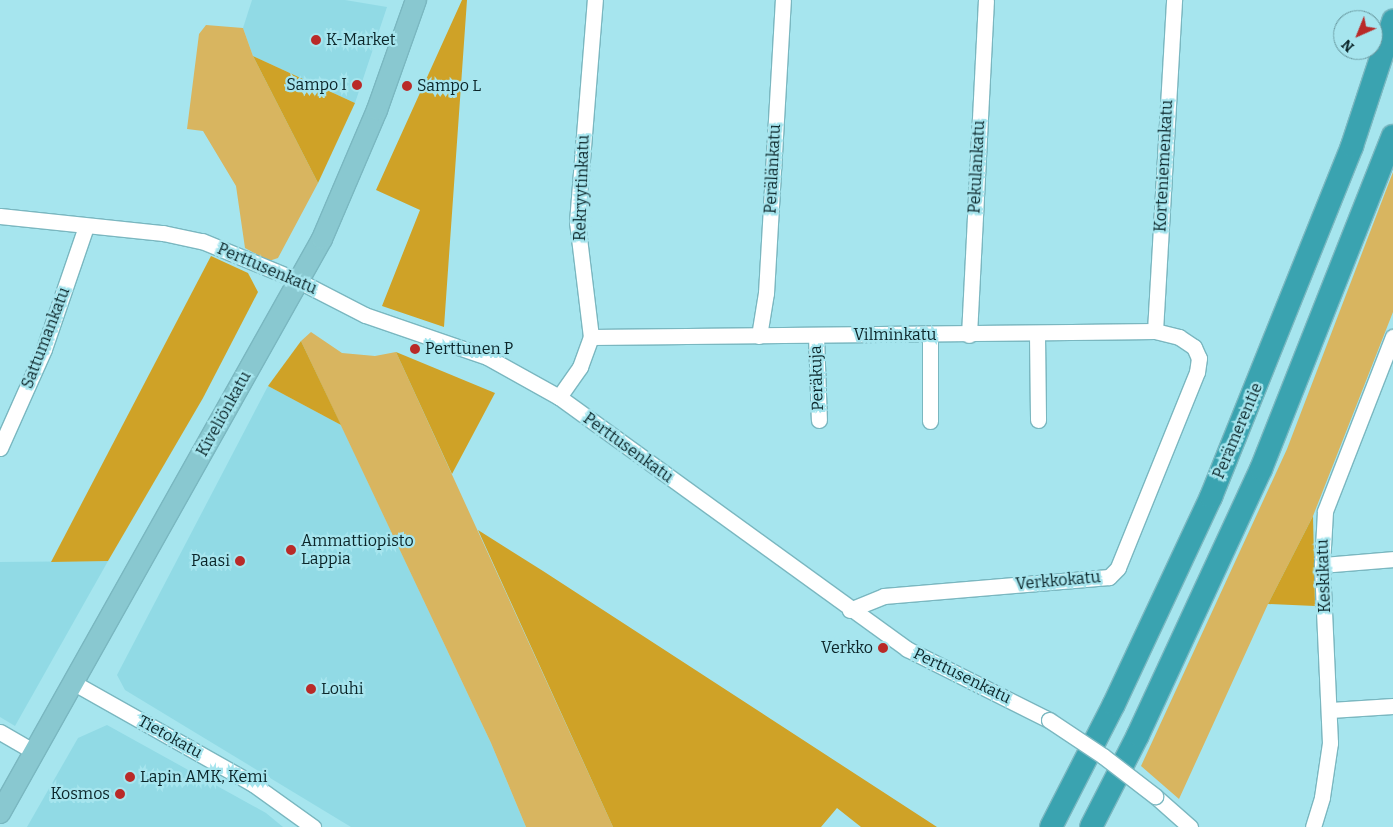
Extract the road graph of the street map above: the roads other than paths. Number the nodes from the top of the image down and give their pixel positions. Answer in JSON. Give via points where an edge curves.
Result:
{"nodes":[{"id":1,"x":416,"y":0,"type":"edge"},
{"id":2,"x":596,"y":0,"type":"edge"},
{"id":3,"x":784,"y":0,"type":"edge"},
{"id":4,"x":986,"y":0,"type":"edge"},
{"id":5,"x":1174,"y":0,"type":"edge"},
{"id":6,"x":1393,"y":21,"type":"edge"},
{"id":7,"x":1393,"y":136,"type":"edge"},
{"id":8,"x":0,"y":216,"type":"edge"},
{"id":9,"x":86,"y":226,"type":"junction"},
{"id":10,"x":300,"y":281,"type":"junction"},
{"id":11,"x":1155,"y":331,"type":"junction"},
{"id":12,"x":930,"y":335,"type":"junction"},
{"id":13,"x":969,"y":335,"type":"junction"},
{"id":14,"x":1037,"y":335,"type":"junction"},
{"id":15,"x":758,"y":336,"type":"junction"},
{"id":16,"x":816,"y":336,"type":"junction"},
{"id":17,"x":591,"y":337,"type":"junction"},
{"id":18,"x":1393,"y":337,"type":"edge"},
{"id":19,"x":1194,"y":347,"type":"joint"},
{"id":20,"x":559,"y":397,"type":"junction"},
{"id":21,"x":819,"y":420,"type":"dead end"},
{"id":22,"x":1038,"y":420,"type":"dead end"},
{"id":23,"x":930,"y":421,"type":"dead end"},
{"id":24,"x":0,"y":448,"type":"edge"},
{"id":25,"x":1393,"y":559,"type":"edge"},
{"id":26,"x":1322,"y":565,"type":"junction"},
{"id":27,"x":850,"y":610,"type":"junction"},
{"id":28,"x":74,"y":683,"type":"junction"},
{"id":29,"x":1393,"y":706,"type":"edge"},
{"id":30,"x":1330,"y":710,"type":"junction"},
{"id":31,"x":0,"y":732,"type":"edge"},
{"id":32,"x":34,"y":752,"type":"junction"},
{"id":33,"x":0,"y":813,"type":"edge"},
{"id":34,"x":313,"y":827,"type":"edge"},
{"id":35,"x":1051,"y":827,"type":"edge"},
{"id":36,"x":1091,"y":827,"type":"edge"},
{"id":37,"x":1190,"y":827,"type":"edge"},
{"id":38,"x":1314,"y":827,"type":"edge"}],
"edges":[{"from":1,"to":10,"type":"main road","name":"Kiveliönkatu","via":[[359,153]]},
{"from":2,"to":17,"type":"street","name":"Rekryytinkatu","via":[[577,222]]},
{"from":3,"to":15,"type":"street","name":"Perälänkatu","via":[[766,293]]},
{"from":4,"to":13,"type":"street","name":"Pekulankatu"},
{"from":5,"to":11,"type":"street","name":"Korteniemenkatu"},
{"from":6,"to":35,"type":"highway","name":"Perämerentie","via":[[1349,156],[1210,497],[1114,704]]},
{"from":7,"to":36,"type":"highway","via":[[1261,469],[1138,735]]},
{"from":8,"to":9,"type":"street","name":"Perttusenkatu"},
{"from":9,"to":10,"type":"street","name":"Perttusenkatu","via":[[163,233],[202,241]]},
{"from":9,"to":24,"type":"street","name":"Sattumankatu","via":[[44,349]]},
{"from":10,"to":20,"type":"street","name":"Perttusenkatu","via":[[365,315],[487,357]]},
{"from":10,"to":28,"type":"main road","name":"Kiveliönkatu"},
{"from":11,"to":14,"type":"street","name":"Vilminkatu"},
{"from":11,"to":19,"type":"street","name":"Vilminkatu","via":[[1179,336]]},
{"from":12,"to":13,"type":"street","name":"Vilminkatu"},
{"from":12,"to":16,"type":"street","name":"Vilminkatu"},
{"from":12,"to":23,"type":"street"},
{"from":13,"to":14,"type":"street","name":"Vilminkatu"},
{"from":14,"to":22,"type":"street"},
{"from":15,"to":16,"type":"street","name":"Vilminkatu"},
{"from":15,"to":17,"type":"street","name":"Vilminkatu"},
{"from":16,"to":21,"type":"street","name":"Peräkuja"},
{"from":17,"to":20,"type":"street","name":"Rekryytinkatu","via":[[580,368]]},
{"from":18,"to":26,"type":"street","name":"Keskikatu","via":[[1325,510]]},
{"from":19,"to":27,"type":"street","name":"Verkkokatu","via":[[1199,358],[1197,372],[1118,568],[1109,577],[884,596]]},
{"from":20,"to":27,"type":"street","name":"Perttusenkatu"},
{"from":25,"to":26,"type":"street"},
{"from":26,"to":30,"type":"street","name":"Keskikatu"},
{"from":27,"to":37,"type":"street","name":"Perttusenkatu","bridge":true,"via":[[907,649],[1048,720],[1104,756]]},
{"from":28,"to":32,"type":"main road","name":"Kiveliönkatu"},
{"from":28,"to":34,"type":"street","name":"Tietokatu","via":[[253,784]]},
{"from":29,"to":30,"type":"street"},
{"from":30,"to":38,"type":"street","name":"Keskikatu","via":[[1328,761]]},
{"from":31,"to":32,"type":"street"},
{"from":32,"to":33,"type":"main road","name":"Kiveliönkatu"}]}
